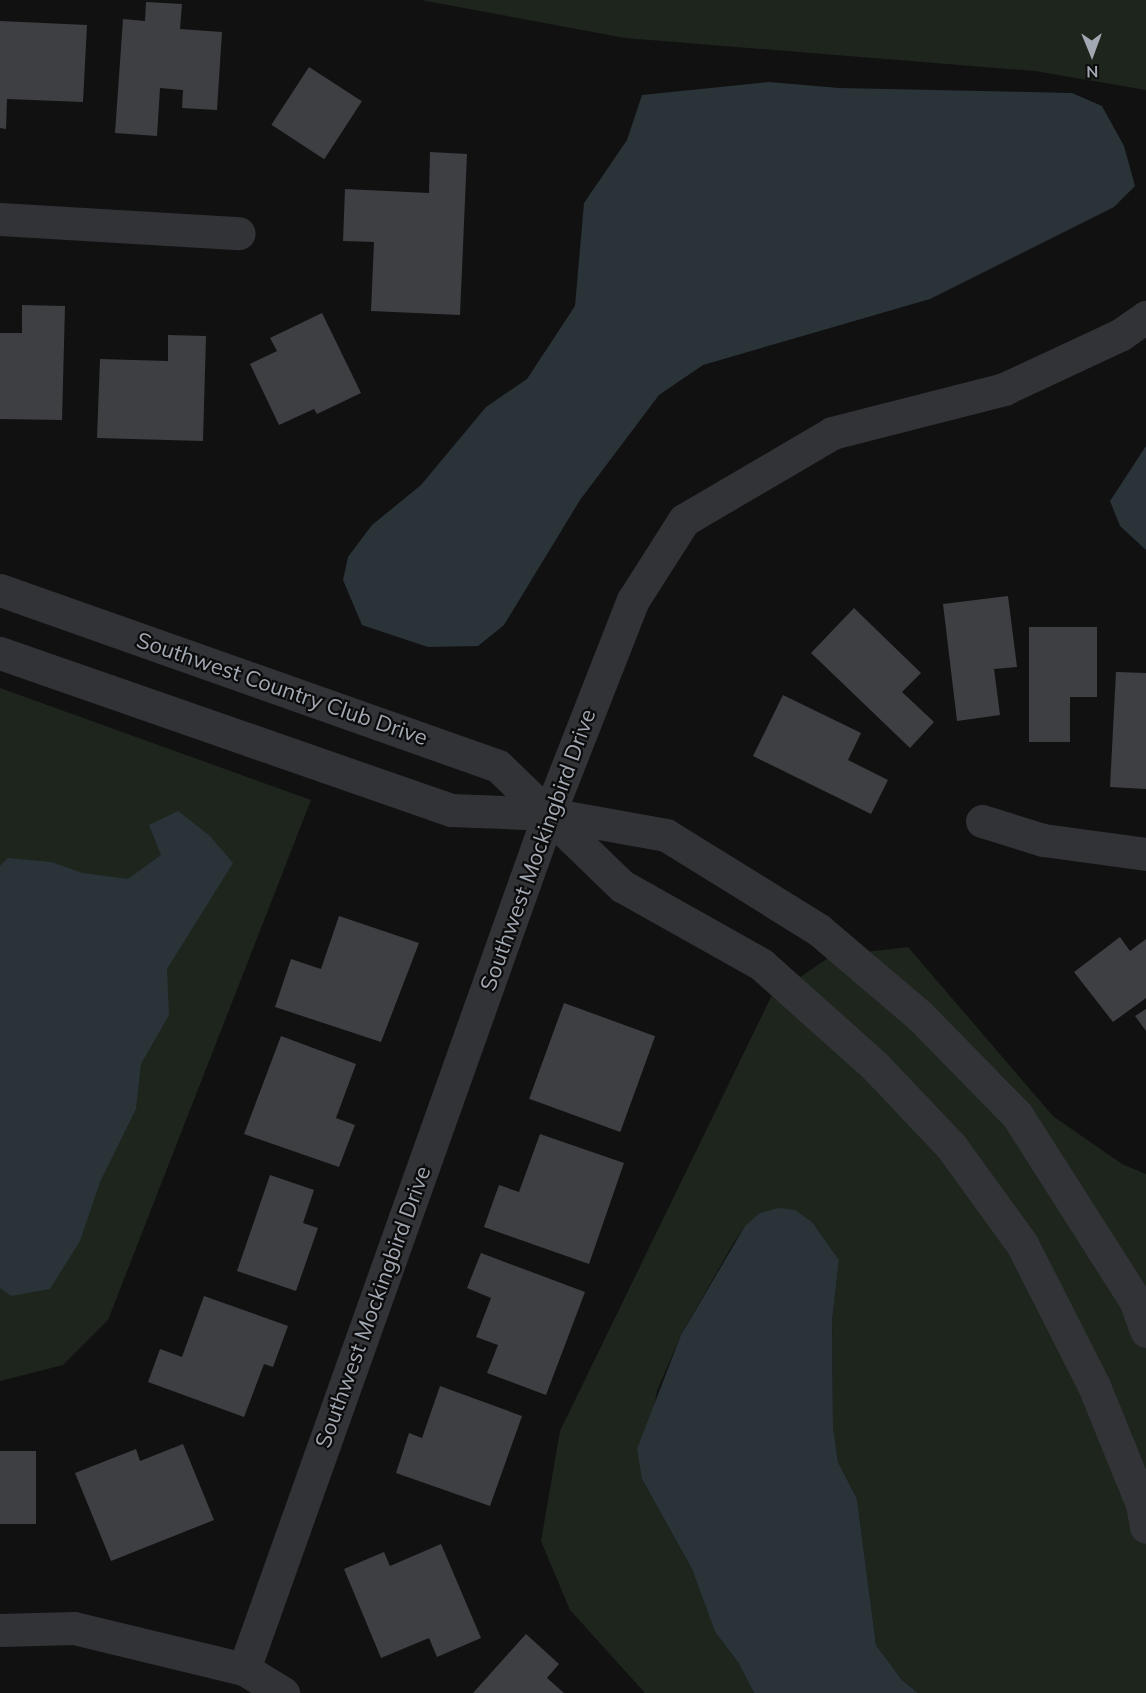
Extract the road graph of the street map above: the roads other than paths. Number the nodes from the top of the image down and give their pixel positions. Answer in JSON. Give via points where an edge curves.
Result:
{"nodes":[{"id":1,"x":0,"y":219,"type":"edge"},
{"id":2,"x":239,"y":233,"type":"dead end"},
{"id":3,"x":1146,"y":317,"type":"edge"},
{"id":4,"x":0,"y":590,"type":"edge"},
{"id":5,"x":0,"y":654,"type":"edge"},
{"id":6,"x":549,"y":814,"type":"junction"},
{"id":7,"x":982,"y":821,"type":"dead end"},
{"id":8,"x":1146,"y":854,"type":"edge"},
{"id":9,"x":1146,"y":1331,"type":"edge"},
{"id":10,"x":1145,"y":1511,"type":"edge"},
{"id":11,"x":0,"y":1630,"type":"edge"},
{"id":12,"x":244,"y":1669,"type":"junction"},
{"id":13,"x":283,"y":1693,"type":"edge"}],
"edges":[{"from":1,"to":2,"type":"street"},
{"from":3,"to":6,"type":"street","name":"Southwest Mockingbird Drive","via":[[1120,335],[1004,389],[832,433],[684,520],[633,600]]},
{"from":4,"to":6,"type":"street","name":"Southwest Country Club Drive","via":[[498,766]]},
{"from":5,"to":6,"type":"street","via":[[451,810]]},
{"from":6,"to":9,"type":"street","via":[[666,835],[819,930],[919,1015],[1017,1115],[1135,1300]]},
{"from":6,"to":10,"type":"street","name":"Southwest Country Club Drive","via":[[622,886],[761,964],[875,1066],[951,1146],[1022,1244],[1094,1386]]},
{"from":6,"to":12,"type":"street","name":"Southwest Mockingbird Drive"},
{"from":7,"to":8,"type":"street","via":[[1043,840]]},
{"from":11,"to":12,"type":"street","via":[[74,1628]]},
{"from":12,"to":13,"type":"street"}]}
